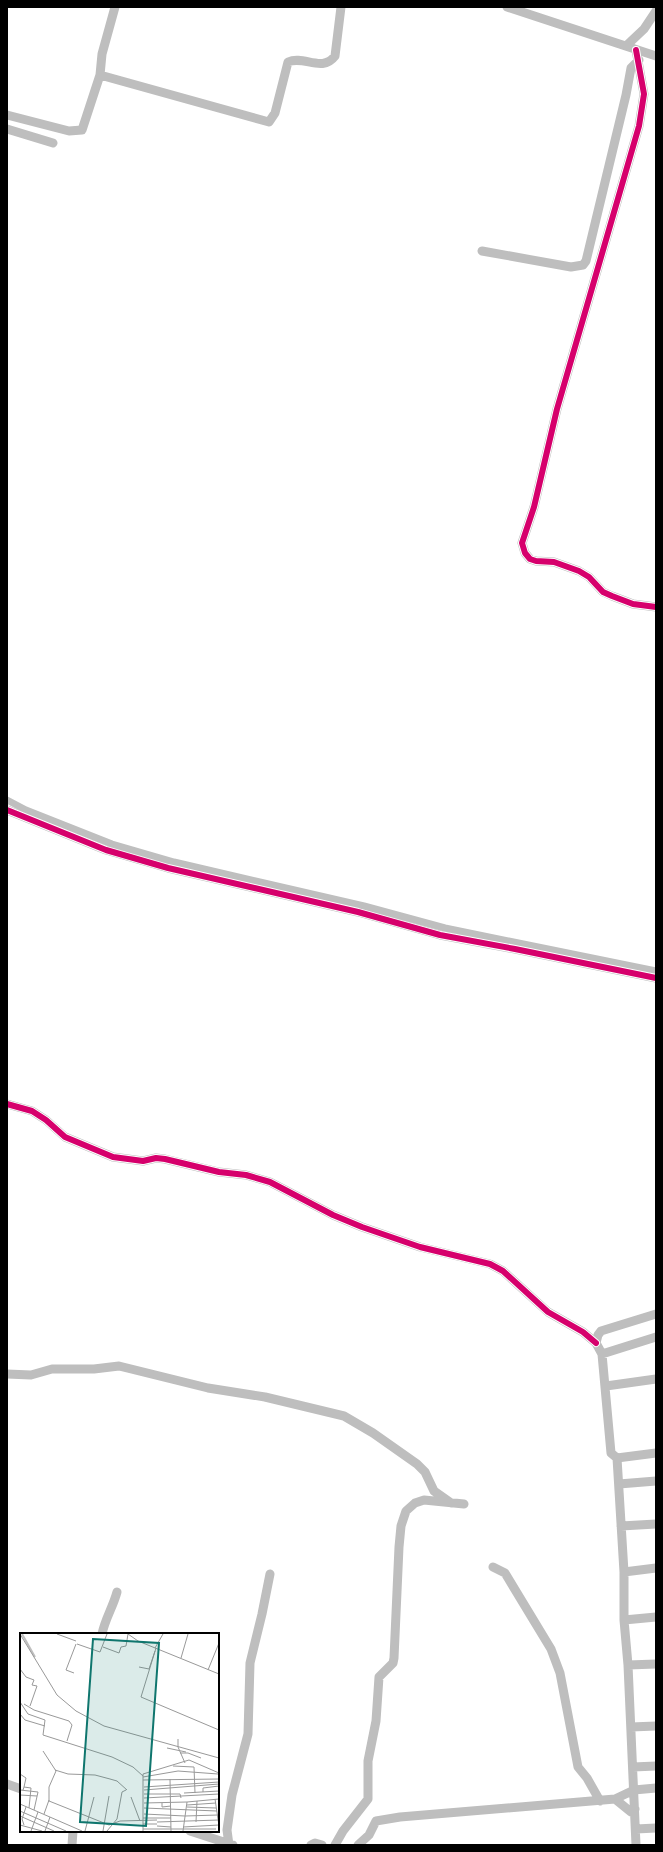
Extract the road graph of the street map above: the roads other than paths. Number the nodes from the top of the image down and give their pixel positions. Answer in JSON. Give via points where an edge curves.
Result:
{"nodes":[{"id":1,"x":114,"y":7,"type":"edge"},
{"id":2,"x":341,"y":7,"type":"edge"},
{"id":3,"x":507,"y":7,"type":"edge"},
{"id":4,"x":656,"y":10,"type":"edge"},
{"id":5,"x":626,"y":46,"type":"junction"},
{"id":6,"x":636,"y":50,"type":"junction"},
{"id":7,"x":656,"y":56,"type":"edge"},
{"id":8,"x":639,"y":60,"type":"junction"},
{"id":9,"x":100,"y":75,"type":"junction"},
{"id":10,"x":7,"y":115,"type":"edge"},
{"id":11,"x":7,"y":129,"type":"edge"},
{"id":12,"x":53,"y":143,"type":"dead end"},
{"id":13,"x":482,"y":251,"type":"dead end"},
{"id":14,"x":656,"y":607,"type":"edge"},
{"id":15,"x":7,"y":810,"type":"edge"},
{"id":16,"x":656,"y":978,"type":"edge"},
{"id":17,"x":7,"y":1104,"type":"edge"},
{"id":18,"x":656,"y":1314,"type":"edge"},
{"id":19,"x":656,"y":1337,"type":"edge"},
{"id":20,"x":596,"y":1343,"type":"junction"},
{"id":21,"x":602,"y":1354,"type":"junction"},
{"id":22,"x":7,"y":1374,"type":"edge"},
{"id":23,"x":656,"y":1379,"type":"edge"},
{"id":24,"x":606,"y":1386,"type":"junction"},
{"id":25,"x":656,"y":1453,"type":"edge"},
{"id":26,"x":617,"y":1458,"type":"junction"},
{"id":27,"x":656,"y":1480,"type":"edge"},
{"id":28,"x":619,"y":1484,"type":"junction"},
{"id":29,"x":451,"y":1503,"type":"junction"},
{"id":30,"x":464,"y":1504,"type":"dead end"},
{"id":31,"x":656,"y":1524,"type":"edge"},
{"id":32,"x":621,"y":1526,"type":"junction"},
{"id":33,"x":493,"y":1567,"type":"dead end"},
{"id":34,"x":656,"y":1568,"type":"edge"},
{"id":35,"x":624,"y":1572,"type":"junction"},
{"id":36,"x":270,"y":1574,"type":"dead end"},
{"id":37,"x":117,"y":1592,"type":"dead end"},
{"id":38,"x":656,"y":1617,"type":"edge"},
{"id":39,"x":624,"y":1620,"type":"junction"},
{"id":40,"x":102,"y":1633,"type":"edge"},
{"id":41,"x":656,"y":1664,"type":"edge"},
{"id":42,"x":628,"y":1665,"type":"junction"},
{"id":43,"x":656,"y":1726,"type":"edge"},
{"id":44,"x":631,"y":1727,"type":"junction"},
{"id":45,"x":656,"y":1766,"type":"edge"},
{"id":46,"x":633,"y":1767,"type":"junction"},
{"id":47,"x":7,"y":1784,"type":"edge"},
{"id":48,"x":656,"y":1788,"type":"edge"},
{"id":49,"x":20,"y":1789,"type":"edge"},
{"id":50,"x":634,"y":1790,"type":"junction"},
{"id":51,"x":615,"y":1799,"type":"junction"},
{"id":52,"x":600,"y":1801,"type":"junction"},
{"id":53,"x":635,"y":1809,"type":"junction"},
{"id":54,"x":656,"y":1828,"type":"edge"},
{"id":55,"x":636,"y":1829,"type":"junction"},
{"id":56,"x":73,"y":1832,"type":"edge"},
{"id":57,"x":193,"y":1832,"type":"edge"},
{"id":58,"x":72,"y":1845,"type":"edge"},
{"id":59,"x":230,"y":1845,"type":"edge"},
{"id":60,"x":311,"y":1845,"type":"edge"},
{"id":61,"x":322,"y":1845,"type":"edge"},
{"id":62,"x":335,"y":1845,"type":"edge"},
{"id":63,"x":358,"y":1845,"type":"edge"},
{"id":64,"x":636,"y":1845,"type":"edge"}],
"edges":[{"from":1,"to":9,"type":"street","via":[[102,54]]},
{"from":2,"to":9,"type":"street","via":[[335,56],[326,64],[296,60],[288,62],[274,113],[269,122]]},
{"from":3,"to":5,"type":"street"},
{"from":4,"to":5,"type":"street","via":[[644,29]]},
{"from":5,"to":6,"type":"street"},
{"from":6,"to":7,"type":"street"},
{"from":6,"to":8,"type":"street"},
{"from":8,"to":13,"type":"street","via":[[630,68],[626,95],[583,265],[571,267]]},
{"from":8,"to":14,"type":"street","via":[[644,94],[639,126],[557,409],[534,507],[522,543],[530,559],[567,566],[584,574],[596,586],[612,596],[632,604]]},
{"from":9,"to":10,"type":"street","via":[[80,131],[69,131]]},
{"from":11,"to":12,"type":"street"},
{"from":15,"to":16,"type":"street","via":[[106,850],[168,868],[358,912],[440,934]]},
{"from":17,"to":20,"type":"street","via":[[32,1111],[65,1137],[113,1157],[143,1161],[156,1158],[270,1182],[362,1227],[420,1247],[490,1264],[503,1271],[548,1312],[583,1332]]},
{"from":18,"to":20,"type":"street","via":[[601,1331]]},
{"from":19,"to":21,"type":"street"},
{"from":20,"to":21,"type":"street"},
{"from":21,"to":24,"type":"street"},
{"from":22,"to":29,"type":"street","via":[[31,1375],[52,1369],[119,1366],[208,1388],[265,1397],[344,1416],[417,1464],[434,1491]]},
{"from":23,"to":24,"type":"street"},
{"from":24,"to":26,"type":"street","via":[[611,1453]]},
{"from":25,"to":26,"type":"street"},
{"from":26,"to":28,"type":"street"},
{"from":27,"to":28,"type":"street"},
{"from":28,"to":32,"type":"street"},
{"from":29,"to":30,"type":"street"},
{"from":29,"to":62,"type":"street","via":[[424,1500],[415,1503],[406,1511],[401,1526],[394,1658],[393,1663],[379,1677],[376,1721],[368,1761],[368,1800]]},
{"from":31,"to":32,"type":"street"},
{"from":32,"to":35,"type":"street"},
{"from":33,"to":52,"type":"street","via":[[505,1573],[551,1648],[560,1673],[578,1767]]},
{"from":34,"to":35,"type":"street"},
{"from":35,"to":39,"type":"street"},
{"from":36,"to":59,"type":"street","via":[[250,1663],[248,1734],[232,1795],[227,1830]]},
{"from":37,"to":40,"type":"street"},
{"from":38,"to":39,"type":"street"},
{"from":39,"to":42,"type":"street"},
{"from":41,"to":42,"type":"street"},
{"from":42,"to":44,"type":"street"},
{"from":43,"to":44,"type":"street"},
{"from":44,"to":46,"type":"street"},
{"from":45,"to":46,"type":"street"},
{"from":46,"to":50,"type":"street"},
{"from":47,"to":49,"type":"street"},
{"from":48,"to":50,"type":"street"},
{"from":50,"to":51,"type":"street"},
{"from":50,"to":53,"type":"street"},
{"from":51,"to":52,"type":"street"},
{"from":51,"to":53,"type":"street","via":[[631,1812]]},
{"from":52,"to":63,"type":"street","via":[[376,1821],[369,1835]]},
{"from":53,"to":55,"type":"street"},
{"from":54,"to":55,"type":"street"},
{"from":55,"to":64,"type":"street"},
{"from":56,"to":58,"type":"street"},
{"from":57,"to":59,"type":"street"},
{"from":60,"to":61,"type":"street"}]}
